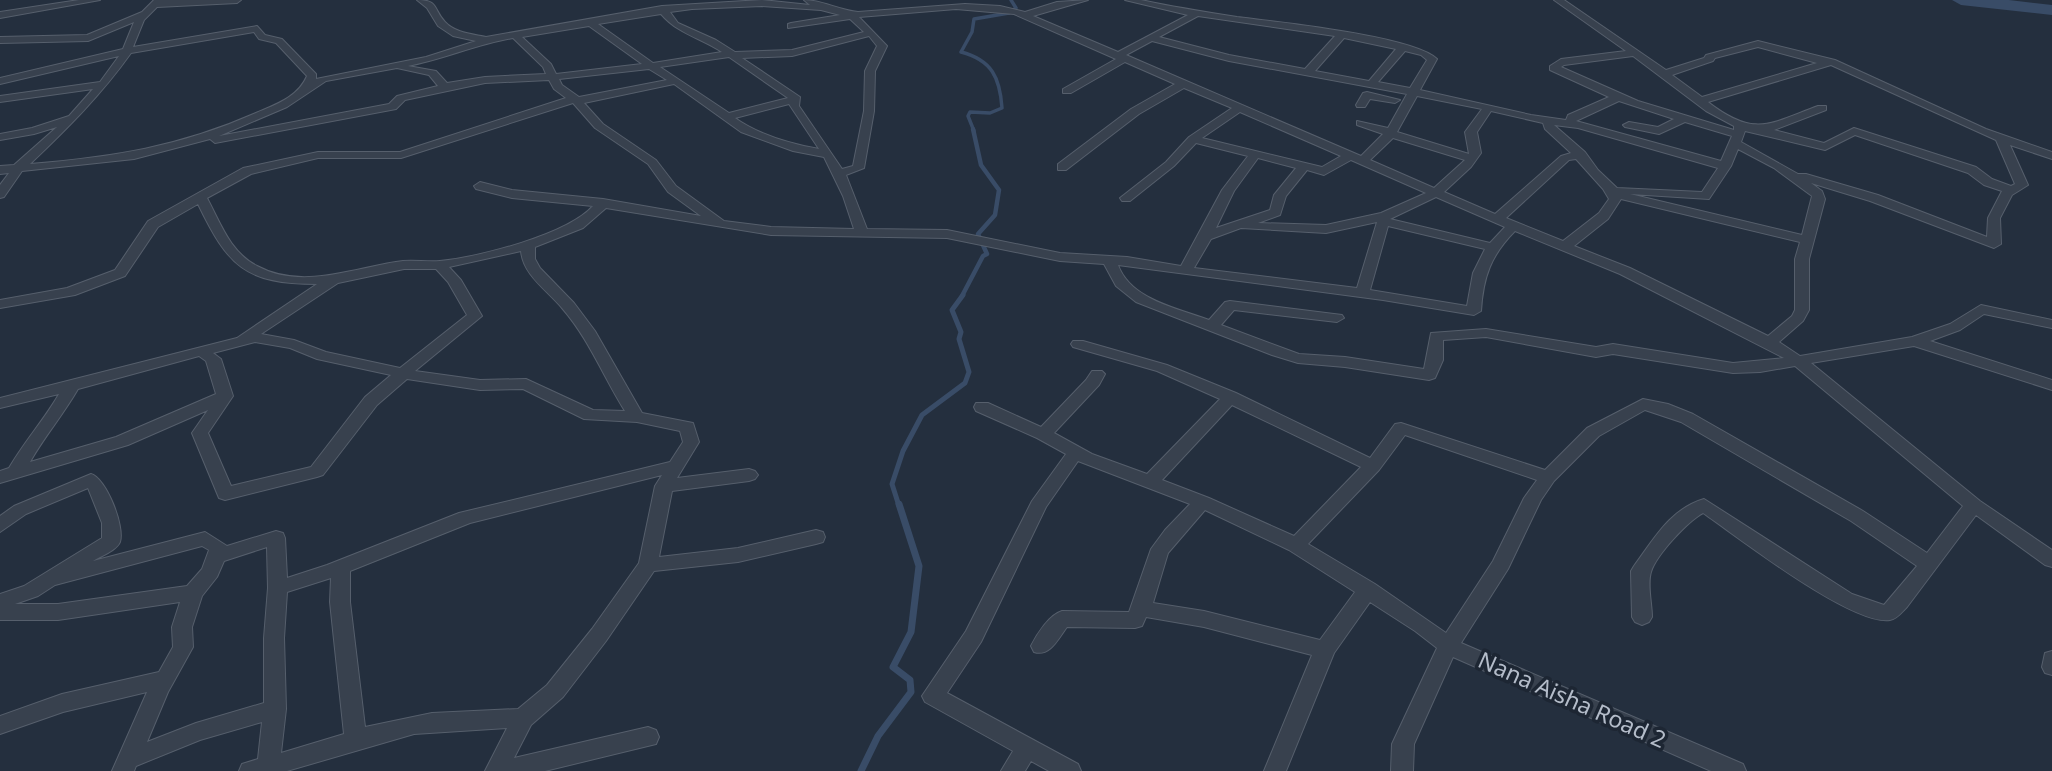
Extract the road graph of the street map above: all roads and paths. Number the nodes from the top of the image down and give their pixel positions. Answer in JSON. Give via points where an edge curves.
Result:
{"nodes":[{"id":1,"x":96,"y":0,"type":"edge"},
{"id":2,"x":237,"y":0,"type":"edge"},
{"id":3,"x":421,"y":0,"type":"edge"},
{"id":4,"x":808,"y":0,"type":"edge"},
{"id":5,"x":908,"y":0,"type":"edge"},
{"id":6,"x":990,"y":0,"type":"edge"},
{"id":7,"x":1084,"y":0,"type":"edge"},
{"id":8,"x":1129,"y":0,"type":"edge"},
{"id":9,"x":1558,"y":0,"type":"edge"},
{"id":10,"x":157,"y":2,"type":"edge"},
{"id":11,"x":822,"y":8,"type":"junction"},
{"id":12,"x":662,"y":9,"type":"junction"},
{"id":13,"x":926,"y":9,"type":"junction"},
{"id":14,"x":985,"y":10,"type":"junction"},
{"id":15,"x":1016,"y":12,"type":"junction"},
{"id":16,"x":147,"y":13,"type":"junction"},
{"id":17,"x":0,"y":15,"type":"edge"},
{"id":18,"x":1194,"y":15,"type":"junction"},
{"id":19,"x":852,"y":16,"type":"junction"},
{"id":20,"x":590,"y":22,"type":"junction"},
{"id":21,"x":791,"y":26,"type":"dead end"},
{"id":22,"x":871,"y":33,"type":"junction"},
{"id":23,"x":1341,"y":35,"type":"junction"},
{"id":24,"x":516,"y":36,"type":"junction"},
{"id":25,"x":1150,"y":38,"type":"junction"},
{"id":26,"x":34,"y":39,"type":"junction"},
{"id":27,"x":0,"y":40,"type":"edge"},
{"id":28,"x":486,"y":40,"type":"junction"},
{"id":29,"x":1403,"y":47,"type":"junction"},
{"id":30,"x":127,"y":51,"type":"junction"},
{"id":31,"x":0,"y":53,"type":"edge"},
{"id":32,"x":1634,"y":53,"type":"junction"},
{"id":33,"x":732,"y":54,"type":"junction"},
{"id":34,"x":1120,"y":57,"type":"junction"},
{"id":35,"x":1828,"y":63,"type":"junction"},
{"id":36,"x":396,"y":66,"type":"junction"},
{"id":37,"x":651,"y":66,"type":"junction"},
{"id":38,"x":1308,"y":72,"type":"junction"},
{"id":39,"x":1664,"y":74,"type":"junction"},
{"id":40,"x":553,"y":77,"type":"junction"},
{"id":41,"x":0,"y":81,"type":"edge"},
{"id":42,"x":676,"y":81,"type":"junction"},
{"id":43,"x":1183,"y":84,"type":"junction"},
{"id":44,"x":1371,"y":84,"type":"junction"},
{"id":45,"x":103,"y":85,"type":"junction"},
{"id":46,"x":308,"y":86,"type":"junction"},
{"id":47,"x":445,"y":87,"type":"junction"},
{"id":48,"x":1067,"y":92,"type":"dead end"},
{"id":49,"x":1618,"y":96,"type":"junction"},
{"id":50,"x":1410,"y":97,"type":"junction"},
{"id":51,"x":0,"y":99,"type":"edge"},
{"id":52,"x":796,"y":99,"type":"junction"},
{"id":53,"x":576,"y":100,"type":"junction"},
{"id":54,"x":1361,"y":104,"type":"dead end"},
{"id":55,"x":1704,"y":104,"type":"junction"},
{"id":56,"x":1241,"y":107,"type":"junction"},
{"id":57,"x":1489,"y":107,"type":"junction"},
{"id":58,"x":1822,"y":108,"type":"dead end"},
{"id":59,"x":726,"y":117,"type":"junction"},
{"id":60,"x":73,"y":118,"type":"junction"},
{"id":61,"x":1682,"y":119,"type":"junction"},
{"id":62,"x":1548,"y":121,"type":"junction"},
{"id":63,"x":1361,"y":123,"type":"dead end"},
{"id":64,"x":1570,"y":124,"type":"junction"},
{"id":65,"x":1629,"y":125,"type":"dead end"},
{"id":66,"x":1763,"y":130,"type":"junction"},
{"id":67,"x":1390,"y":134,"type":"junction"},
{"id":68,"x":1738,"y":135,"type":"junction"},
{"id":69,"x":0,"y":137,"type":"edge"},
{"id":70,"x":1193,"y":139,"type":"junction"},
{"id":71,"x":2002,"y":140,"type":"junction"},
{"id":72,"x":176,"y":147,"type":"junction"},
{"id":73,"x":1256,"y":153,"type":"junction"},
{"id":74,"x":826,"y":154,"type":"junction"},
{"id":75,"x":1581,"y":154,"type":"junction"},
{"id":76,"x":2052,"y":156,"type":"edge"},
{"id":77,"x":1358,"y":158,"type":"junction"},
{"id":78,"x":1472,"y":158,"type":"junction"},
{"id":79,"x":1305,"y":165,"type":"junction"},
{"id":80,"x":1725,"y":166,"type":"junction"},
{"id":81,"x":1062,"y":167,"type":"dead end"},
{"id":82,"x":18,"y":168,"type":"junction"},
{"id":83,"x":0,"y":170,"type":"edge"},
{"id":84,"x":1789,"y":173,"type":"junction"},
{"id":85,"x":838,"y":174,"type":"junction"},
{"id":86,"x":1828,"y":184,"type":"junction"},
{"id":87,"x":480,"y":186,"type":"dead end"},
{"id":88,"x":1609,"y":190,"type":"junction"},
{"id":89,"x":2011,"y":190,"type":"junction"},
{"id":90,"x":1437,"y":192,"type":"junction"},
{"id":91,"x":0,"y":194,"type":"edge"},
{"id":92,"x":1818,"y":194,"type":"junction"},
{"id":93,"x":201,"y":198,"type":"junction"},
{"id":94,"x":1126,"y":198,"type":"dead end"},
{"id":95,"x":603,"y":203,"type":"junction"},
{"id":96,"x":1384,"y":219,"type":"junction"},
{"id":97,"x":1497,"y":219,"type":"junction"},
{"id":98,"x":720,"y":223,"type":"junction"},
{"id":99,"x":1514,"y":225,"type":"junction"},
{"id":100,"x":1236,"y":226,"type":"junction"},
{"id":101,"x":860,"y":232,"type":"junction"},
{"id":102,"x":1206,"y":236,"type":"junction"},
{"id":103,"x":1807,"y":240,"type":"junction"},
{"id":104,"x":1565,"y":246,"type":"junction"},
{"id":105,"x":1491,"y":247,"type":"junction"},
{"id":106,"x":528,"y":251,"type":"junction"},
{"id":107,"x":1110,"y":260,"type":"junction"},
{"id":108,"x":440,"y":265,"type":"junction"},
{"id":109,"x":1185,"y":271,"type":"junction"},
{"id":110,"x":333,"y":280,"type":"junction"},
{"id":111,"x":1362,"y":294,"type":"junction"},
{"id":112,"x":0,"y":304,"type":"edge"},
{"id":113,"x":1336,"y":318,"type":"dead end"},
{"id":114,"x":2052,"y":324,"type":"edge"},
{"id":115,"x":1213,"y":325,"type":"junction"},
{"id":116,"x":1915,"y":341,"type":"junction"},
{"id":117,"x":239,"y":342,"type":"junction"},
{"id":118,"x":1769,"y":343,"type":"junction"},
{"id":119,"x":1078,"y":344,"type":"dead end"},
{"id":120,"x":201,"y":351,"type":"junction"},
{"id":121,"x":1800,"y":362,"type":"junction"},
{"id":122,"x":403,"y":372,"type":"junction"},
{"id":123,"x":1097,"y":374,"type":"dead end"},
{"id":124,"x":2052,"y":385,"type":"edge"},
{"id":125,"x":72,"y":386,"type":"junction"},
{"id":126,"x":225,"y":396,"type":"junction"},
{"id":127,"x":1230,"y":397,"type":"junction"},
{"id":128,"x":0,"y":403,"type":"edge"},
{"id":129,"x":982,"y":407,"type":"dead end"},
{"id":130,"x":637,"y":417,"type":"junction"},
{"id":131,"x":1043,"y":434,"type":"junction"},
{"id":132,"x":1076,"y":452,"type":"junction"},
{"id":133,"x":676,"y":466,"type":"junction"},
{"id":134,"x":1373,"y":466,"type":"junction"},
{"id":135,"x":8,"y":475,"type":"edge"},
{"id":136,"x":749,"y":475,"type":"dead end"},
{"id":137,"x":1548,"y":477,"type":"junction"},
{"id":138,"x":1150,"y":482,"type":"junction"},
{"id":139,"x":664,"y":486,"type":"junction"},
{"id":140,"x":1203,"y":502,"type":"junction"},
{"id":141,"x":1974,"y":505,"type":"junction"},
{"id":142,"x":0,"y":525,"type":"edge"},
{"id":143,"x":816,"y":537,"type":"dead end"},
{"id":144,"x":1296,"y":545,"type":"junction"},
{"id":145,"x":215,"y":556,"type":"junction"},
{"id":146,"x":2052,"y":560,"type":"edge"},
{"id":147,"x":1927,"y":563,"type":"junction"},
{"id":148,"x":648,"y":565,"type":"junction"},
{"id":149,"x":334,"y":570,"type":"junction"},
{"id":150,"x":48,"y":580,"type":"junction"},
{"id":151,"x":278,"y":589,"type":"junction"},
{"id":152,"x":1368,"y":589,"type":"junction"},
{"id":153,"x":193,"y":593,"type":"junction"},
{"id":154,"x":0,"y":602,"type":"edge"},
{"id":155,"x":1142,"y":609,"type":"junction"},
{"id":156,"x":0,"y":612,"type":"edge"},
{"id":157,"x":1642,"y":617,"type":"dead end"},
{"id":158,"x":1041,"y":646,"type":"dead end"},
{"id":159,"x":1448,"y":646,"type":"junction"},
{"id":160,"x":1325,"y":649,"type":"junction"},
{"id":161,"x":2052,"y":659,"type":"edge"},
{"id":162,"x":2052,"y":667,"type":"edge"},
{"id":163,"x":163,"y":685,"type":"junction"},
{"id":164,"x":275,"y":709,"type":"junction"},
{"id":165,"x":523,"y":718,"type":"junction"},
{"id":166,"x":0,"y":725,"type":"edge"},
{"id":167,"x":648,"y":737,"type":"dead end"},
{"id":168,"x":356,"y":740,"type":"junction"},
{"id":169,"x":1027,"y":748,"type":"junction"},
{"id":170,"x":126,"y":765,"type":"edge"},
{"id":171,"x":259,"y":769,"type":"edge"},
{"id":172,"x":496,"y":771,"type":"edge"},
{"id":173,"x":503,"y":771,"type":"edge"},
{"id":174,"x":1012,"y":771,"type":"edge"},
{"id":175,"x":1070,"y":771,"type":"edge"},
{"id":176,"x":1275,"y":771,"type":"edge"},
{"id":177,"x":1402,"y":771,"type":"edge"},
{"id":178,"x":1735,"y":771,"type":"edge"}],
"edges":[{"from":1,"to":17,"type":"street"},
{"from":2,"to":10,"type":"street"},
{"from":3,"to":28,"type":"street","via":[[456,34]]},
{"from":4,"to":11,"type":"street"},
{"from":5,"to":13,"type":"street"},
{"from":6,"to":14,"type":"street"},
{"from":7,"to":15,"type":"street"},
{"from":8,"to":18,"type":"street"},
{"from":9,"to":32,"type":"street"},
{"from":10,"to":16,"type":"street"},
{"from":11,"to":12,"type":"street","via":[[762,3]]},
{"from":11,"to":19,"type":"street"},
{"from":12,"to":20,"type":"street"},
{"from":12,"to":33,"type":"street","via":[[675,25]]},
{"from":13,"to":14,"type":"street"},
{"from":13,"to":19,"type":"street"},
{"from":14,"to":15,"type":"street"},
{"from":15,"to":34,"type":"street"},
{"from":16,"to":26,"type":"street","via":[[88,38]]},
{"from":16,"to":30,"type":"street"},
{"from":18,"to":23,"type":"street"},
{"from":18,"to":25,"type":"street"},
{"from":19,"to":21,"type":"street"},
{"from":19,"to":22,"type":"street"},
{"from":20,"to":24,"type":"street"},
{"from":20,"to":37,"type":"street"},
{"from":22,"to":33,"type":"street","via":[[792,53]]},
{"from":22,"to":85,"type":"street","via":[[882,46],[870,71],[869,111],[858,168]]},
{"from":23,"to":29,"type":"street"},
{"from":23,"to":38,"type":"street"},
{"from":24,"to":28,"type":"street"},
{"from":24,"to":40,"type":"street"},
{"from":25,"to":34,"type":"street"},
{"from":25,"to":38,"type":"street"},
{"from":26,"to":27,"type":"street"},
{"from":26,"to":31,"type":"street"},
{"from":28,"to":36,"type":"street","via":[[461,51]]},
{"from":29,"to":44,"type":"street"},
{"from":29,"to":50,"type":"street","via":[[1432,59]]},
{"from":30,"to":41,"type":"street"},
{"from":30,"to":45,"type":"street"},
{"from":30,"to":46,"type":"street","via":[[257,29],[262,37],[279,41],[301,62],[312,76]]},
{"from":32,"to":39,"type":"street"},
{"from":32,"to":49,"type":"street","via":[[1561,62],[1554,68]]},
{"from":33,"to":37,"type":"street"},
{"from":33,"to":52,"type":"street"},
{"from":34,"to":43,"type":"street"},
{"from":34,"to":48,"type":"street"},
{"from":35,"to":39,"type":"street","via":[[1758,44]]},
{"from":35,"to":55,"type":"street"},
{"from":35,"to":71,"type":"street"},
{"from":36,"to":46,"type":"street"},
{"from":36,"to":47,"type":"street","via":[[432,73]]},
{"from":37,"to":40,"type":"street"},
{"from":37,"to":42,"type":"street"},
{"from":38,"to":44,"type":"street"},
{"from":39,"to":55,"type":"street"},
{"from":40,"to":47,"type":"street"},
{"from":40,"to":53,"type":"street","via":[[558,87]]},
{"from":42,"to":53,"type":"street"},
{"from":42,"to":59,"type":"street"},
{"from":43,"to":56,"type":"street"},
{"from":43,"to":81,"type":"street","via":[[1126,115]]},
{"from":44,"to":50,"type":"street"},
{"from":45,"to":51,"type":"street"},
{"from":45,"to":60,"type":"street"},
{"from":46,"to":72,"type":"street","via":[[282,106]]},
{"from":47,"to":72,"type":"street","via":[[401,98],[392,107]]},
{"from":49,"to":61,"type":"street"},
{"from":49,"to":64,"type":"street","via":[[1572,117]]},
{"from":50,"to":54,"type":"street","via":[[1367,95]]},
{"from":50,"to":57,"type":"street"},
{"from":50,"to":67,"type":"street"},
{"from":52,"to":59,"type":"street"},
{"from":52,"to":74,"type":"street","via":[[794,106]]},
{"from":53,"to":93,"type":"street","via":[[401,155],[318,155],[247,172]]},
{"from":53,"to":98,"type":"street","via":[[599,126],[652,162],[672,189]]},
{"from":55,"to":61,"type":"street"},
{"from":55,"to":68,"type":"street"},
{"from":56,"to":70,"type":"street"},
{"from":56,"to":77,"type":"street"},
{"from":57,"to":62,"type":"street"},
{"from":57,"to":78,"type":"street","via":[[1471,132]]},
{"from":58,"to":66,"type":"street"},
{"from":59,"to":74,"type":"street","via":[[744,130]]},
{"from":60,"to":69,"type":"street"},
{"from":60,"to":82,"type":"street"},
{"from":61,"to":65,"type":"street","via":[[1659,131]]},
{"from":61,"to":68,"type":"street"},
{"from":62,"to":64,"type":"street"},
{"from":62,"to":75,"type":"street","via":[[1549,127]]},
{"from":63,"to":67,"type":"street"},
{"from":64,"to":80,"type":"street"},
{"from":66,"to":68,"type":"street"},
{"from":66,"to":89,"type":"street","via":[[1825,147],[1854,131],[1972,170]]},
{"from":67,"to":77,"type":"street"},
{"from":67,"to":78,"type":"street"},
{"from":68,"to":80,"type":"street"},
{"from":68,"to":84,"type":"street"},
{"from":70,"to":73,"type":"street"},
{"from":70,"to":94,"type":"street","via":[[1170,164]]},
{"from":71,"to":76,"type":"street"},
{"from":71,"to":89,"type":"street","via":[[2022,185]]},
{"from":72,"to":82,"type":"street"},
{"from":73,"to":79,"type":"street"},
{"from":73,"to":102,"type":"street","via":[[1227,190]]},
{"from":74,"to":85,"type":"street"},
{"from":75,"to":88,"type":"street"},
{"from":75,"to":97,"type":"street","via":[[1565,158]]},
{"from":77,"to":79,"type":"street","via":[[1324,171]]},
{"from":77,"to":90,"type":"street"},
{"from":78,"to":90,"type":"street"},
{"from":79,"to":100,"type":"street","via":[[1280,195],[1276,212]]},
{"from":80,"to":88,"type":"street","via":[[1705,196]]},
{"from":82,"to":83,"type":"street"},
{"from":82,"to":91,"type":"street"},
{"from":84,"to":86,"type":"street"},
{"from":84,"to":92,"type":"street"},
{"from":85,"to":101,"type":"street","via":[[852,197]]},
{"from":86,"to":89,"type":"street","via":[[1994,244],[1994,218]]},
{"from":86,"to":92,"type":"street"},
{"from":87,"to":95,"type":"street","via":[[512,194]]},
{"from":88,"to":103,"type":"street"},
{"from":88,"to":104,"type":"street","via":[[1615,199],[1604,216]]},
{"from":90,"to":96,"type":"street"},
{"from":90,"to":97,"type":"street"},
{"from":92,"to":103,"type":"street"},
{"from":93,"to":110,"type":"street","via":[[230,251],[259,274],[295,282]]},
{"from":93,"to":112,"type":"street","via":[[153,224],[120,272],[70,292]]},
{"from":95,"to":98,"type":"street"},
{"from":95,"to":106,"type":"street","via":[[575,229]]},
{"from":96,"to":100,"type":"street","via":[[1326,229]]},
{"from":96,"to":105,"type":"street"},
{"from":96,"to":111,"type":"street"},
{"from":97,"to":99,"type":"street"},
{"from":98,"to":101,"type":"street","via":[[771,231]]},
{"from":99,"to":104,"type":"street"},
{"from":99,"to":105,"type":"street"},
{"from":100,"to":102,"type":"street"},
{"from":101,"to":107,"type":"street","via":[[947,234],[1060,257]]},
{"from":102,"to":109,"type":"street"},
{"from":103,"to":118,"type":"street","via":[[1802,260],[1802,310]]},
{"from":104,"to":118,"type":"street"},
{"from":105,"to":111,"type":"street","via":[[1475,279],[1474,311]]},
{"from":106,"to":108,"type":"street","via":[[491,253]]},
{"from":106,"to":130,"type":"street","via":[[536,276],[579,320]]},
{"from":107,"to":109,"type":"street"},
{"from":107,"to":115,"type":"street","via":[[1122,288]]},
{"from":108,"to":110,"type":"street","via":[[404,265]]},
{"from":108,"to":122,"type":"street","via":[[475,316]]},
{"from":109,"to":111,"type":"street"},
{"from":110,"to":117,"type":"street"},
{"from":113,"to":115,"type":"street","via":[[1230,305]]},
{"from":114,"to":116,"type":"street","via":[[1981,309],[1955,327]]},
{"from":115,"to":121,"type":"street","via":[[1298,358],[1429,375],[1436,335],[1486,334],[1733,368]]},
{"from":116,"to":121,"type":"street"},
{"from":116,"to":124,"type":"street"},
{"from":117,"to":120,"type":"street"},
{"from":117,"to":122,"type":"street","via":[[255,338],[294,345],[322,356]]},
{"from":118,"to":121,"type":"street"},
{"from":119,"to":127,"type":"street","via":[[1162,368]]},
{"from":120,"to":125,"type":"street"},
{"from":120,"to":126,"type":"street","via":[[213,359]]},
{"from":121,"to":141,"type":"street"},
{"from":122,"to":126,"type":"street","via":[[371,401],[317,471],[225,494],[200,433]]},
{"from":122,"to":130,"type":"street","via":[[480,385],[526,384],[590,415]]},
{"from":123,"to":131,"type":"street"},
{"from":125,"to":128,"type":"street"},
{"from":125,"to":135,"type":"street"},
{"from":126,"to":135,"type":"street","via":[[122,441]]},
{"from":127,"to":134,"type":"street"},
{"from":127,"to":138,"type":"street"},
{"from":129,"to":131,"type":"street","name":"Nana Aisha Road 2"},
{"from":130,"to":133,"type":"street","via":[[687,427],[691,442]]},
{"from":131,"to":132,"type":"street","name":"Nana Aisha Road 2"},
{"from":132,"to":138,"type":"street","name":"Nana Aisha Road 2"},
{"from":132,"to":169,"type":"street","via":[[1038,505],[974,636],[933,696]]},
{"from":133,"to":139,"type":"street"},
{"from":133,"to":149,"type":"street","via":[[465,518]]},
{"from":134,"to":137,"type":"street","via":[[1401,428]]},
{"from":134,"to":144,"type":"street"},
{"from":136,"to":139,"type":"street"},
{"from":137,"to":147,"type":"street","via":[[1593,432],[1643,404],[1662,408],[1857,516]]},
{"from":137,"to":159,"type":"street","via":[[1501,564]]},
{"from":138,"to":140,"type":"street","name":"Nana Aisha Road 2"},
{"from":139,"to":148,"type":"street"},
{"from":140,"to":144,"type":"street","name":"Nana Aisha Road 2"},
{"from":140,"to":155,"type":"street","via":[[1157,555]]},
{"from":141,"to":146,"type":"street"},
{"from":141,"to":147,"type":"street"},
{"from":142,"to":150,"type":"street","via":[[20,510],[91,480],[95,484],[111,523],[111,541]]},
{"from":143,"to":148,"type":"street","via":[[738,555]]},
{"from":144,"to":152,"type":"street","name":"Nana Aisha Road 2"},
{"from":145,"to":150,"type":"street","via":[[219,548],[205,540]]},
{"from":145,"to":151,"type":"street","via":[[276,538]]},
{"from":145,"to":153,"type":"street","via":[[210,572]]},
{"from":147,"to":157,"type":"street","via":[[1888,613],[1870,610],[1845,599],[1704,506],[1673,526],[1641,571]]},
{"from":148,"to":165,"type":"street","via":[[555,691]]},
{"from":149,"to":151,"type":"street"},
{"from":149,"to":168,"type":"street","via":[[341,568],[340,602]]},
{"from":150,"to":154,"type":"street"},
{"from":151,"to":164,"type":"street"},
{"from":152,"to":159,"type":"street","name":"Nana Aisha Road 2"},
{"from":152,"to":160,"type":"street"},
{"from":153,"to":156,"type":"street","via":[[58,612]]},
{"from":153,"to":163,"type":"street","via":[[182,627],[183,648]]},
{"from":155,"to":158,"type":"street","via":[[1135,620],[1062,619]]},
{"from":155,"to":160,"type":"street"},
{"from":159,"to":177,"type":"street","via":[[1403,744]]},
{"from":159,"to":178,"type":"street","name":"Nana Aisha Road 2"},
{"from":160,"to":176,"type":"street"},
{"from":161,"to":162,"type":"street"},
{"from":163,"to":166,"type":"street","via":[[163,680],[62,703]]},
{"from":163,"to":170,"type":"street"},
{"from":164,"to":170,"type":"street","via":[[196,732]]},
{"from":164,"to":171,"type":"street"},
{"from":165,"to":168,"type":"street","via":[[453,719]]},
{"from":165,"to":172,"type":"street"},
{"from":167,"to":173,"type":"street"},
{"from":168,"to":171,"type":"street"},
{"from":169,"to":174,"type":"street"},
{"from":169,"to":175,"type":"street"}]}
